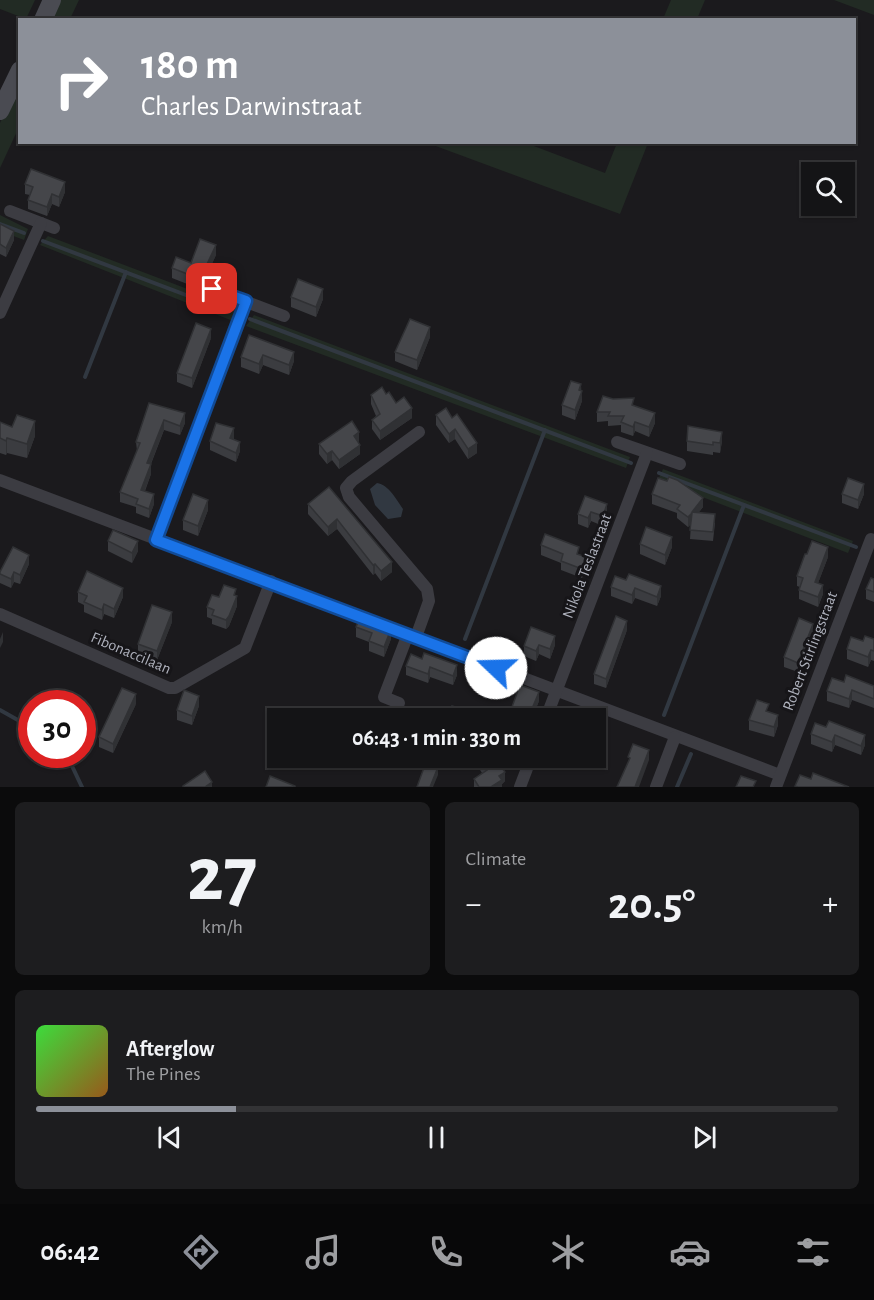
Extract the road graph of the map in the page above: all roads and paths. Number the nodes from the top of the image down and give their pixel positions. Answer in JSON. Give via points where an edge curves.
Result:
{"nodes":[{"id":1,"x":52,"y":0,"type":"edge"},
{"id":2,"x":44,"y":18,"type":"edge"},
{"id":3,"x":18,"y":74,"type":"edge"},
{"id":4,"x":0,"y":111,"type":"edge"},
{"id":5,"x":10,"y":211,"type":"dead end"},
{"id":6,"x":41,"y":223,"type":"junction"},
{"id":7,"x":54,"y":228,"type":"dead end"},
{"id":8,"x":212,"y":289,"type":"dead end"},
{"id":9,"x":246,"y":301,"type":"junction"},
{"id":10,"x":0,"y":313,"type":"edge"},
{"id":11,"x":284,"y":316,"type":"dead end"},
{"id":12,"x":419,"y":432,"type":"dead end"},
{"id":13,"x":617,"y":442,"type":"dead end"},
{"id":14,"x":647,"y":453,"type":"junction"},
{"id":15,"x":680,"y":464,"type":"dead end"},
{"id":16,"x":0,"y":480,"type":"edge"},
{"id":17,"x":871,"y":539,"type":"dead end"},
{"id":18,"x":156,"y":540,"type":"junction"},
{"id":19,"x":271,"y":581,"type":"junction"},
{"id":20,"x":0,"y":614,"type":"edge"},
{"id":21,"x":412,"y":636,"type":"junction"},
{"id":22,"x":557,"y":691,"type":"junction"},
{"id":23,"x":399,"y":703,"type":"dead end"},
{"id":24,"x":550,"y":708,"type":"edge"},
{"id":25,"x":675,"y":737,"type":"junction"},
{"id":26,"x":527,"y":768,"type":"edge"},
{"id":27,"x":778,"y":781,"type":"edge"},
{"id":28,"x":520,"y":787,"type":"edge"},
{"id":29,"x":656,"y":787,"type":"edge"}],
"edges":[{"from":1,"to":2,"type":"street"},
{"from":3,"to":4,"type":"street"},
{"from":5,"to":6,"type":"street"},
{"from":6,"to":7,"type":"street"},
{"from":6,"to":10,"type":"street"},
{"from":8,"to":9,"type":"street"},
{"from":9,"to":11,"type":"street"},
{"from":9,"to":18,"type":"street"},
{"from":12,"to":21,"type":"street","via":[[346,488],[349,497],[427,589],[429,601]]},
{"from":13,"to":14,"type":"street"},
{"from":14,"to":15,"type":"street"},
{"from":14,"to":22,"type":"street","name":"Nikola Teslastraat"},
{"from":16,"to":18,"type":"street"},
{"from":17,"to":27,"type":"street","name":"Robert Stirlingstraat"},
{"from":18,"to":19,"type":"street"},
{"from":19,"to":20,"type":"street","name":"Fibonaccilaan","via":[[245,648],[175,688]]},
{"from":19,"to":21,"type":"street"},
{"from":21,"to":22,"type":"street"},
{"from":21,"to":23,"type":"street","via":[[384,697]]},
{"from":22,"to":24,"type":"street","name":"Nikola Teslastraat"},
{"from":22,"to":25,"type":"street"},
{"from":25,"to":27,"type":"street"},
{"from":25,"to":29,"type":"street"},
{"from":26,"to":28,"type":"street"}]}
